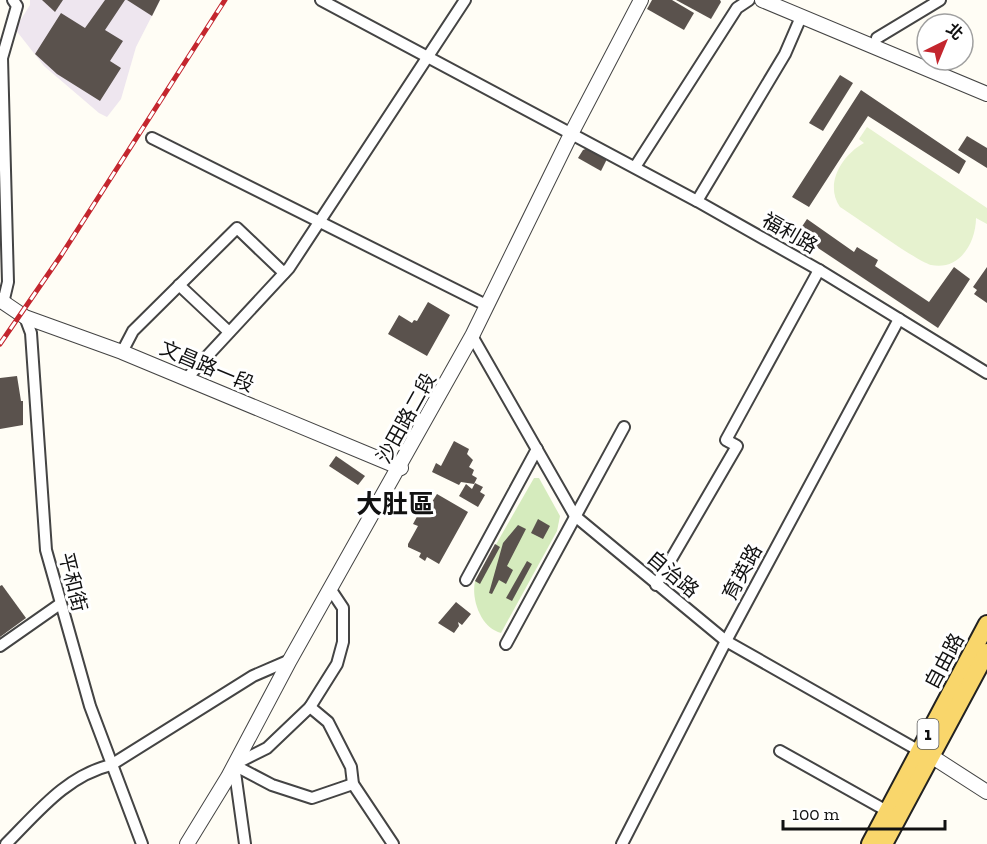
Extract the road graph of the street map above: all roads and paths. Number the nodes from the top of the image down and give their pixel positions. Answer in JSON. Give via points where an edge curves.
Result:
{"nodes":[{"id":1,"x":13,"y":0,"type":"edge"},
{"id":2,"x":321,"y":0,"type":"edge"},
{"id":3,"x":465,"y":0,"type":"edge"},
{"id":4,"x":641,"y":0,"type":"edge"},
{"id":5,"x":749,"y":0,"type":"edge"},
{"id":6,"x":762,"y":0,"type":"edge"},
{"id":7,"x":940,"y":0,"type":"edge"},
{"id":8,"x":801,"y":17,"type":"junction"},
{"id":9,"x":878,"y":38,"type":"dead end"},
{"id":10,"x":427,"y":58,"type":"junction"},
{"id":11,"x":987,"y":94,"type":"edge"},
{"id":12,"x":571,"y":134,"type":"junction"},
{"id":13,"x":152,"y":138,"type":"dead end"},
{"id":14,"x":635,"y":166,"type":"junction"},
{"id":15,"x":697,"y":201,"type":"junction"},
{"id":16,"x":319,"y":221,"type":"junction"},
{"id":17,"x":819,"y":270,"type":"junction"},
{"id":18,"x":284,"y":273,"type":"junction"},
{"id":19,"x":179,"y":285,"type":"junction"},
{"id":20,"x":2,"y":302,"type":"edge"},
{"id":21,"x":486,"y":305,"type":"junction"},
{"id":22,"x":25,"y":317,"type":"junction"},
{"id":23,"x":899,"y":319,"type":"junction"},
{"id":24,"x":229,"y":332,"type":"junction"},
{"id":25,"x":472,"y":336,"type":"junction"},
{"id":26,"x":122,"y":352,"type":"junction"},
{"id":27,"x":987,"y":373,"type":"edge"},
{"id":28,"x":186,"y":379,"type":"junction"},
{"id":29,"x":624,"y":427,"type":"dead end"},
{"id":30,"x":537,"y":449,"type":"junction"},
{"id":31,"x":401,"y":468,"type":"junction"},
{"id":32,"x":576,"y":516,"type":"junction"},
{"id":33,"x":466,"y":580,"type":"dead end"},
{"id":34,"x":656,"y":585,"type":"junction"},
{"id":35,"x":331,"y":590,"type":"junction"},
{"id":36,"x":60,"y":604,"type":"junction"},
{"id":37,"x":987,"y":624,"type":"edge"},
{"id":38,"x":726,"y":641,"type":"junction"},
{"id":39,"x":506,"y":644,"type":"dead end"},
{"id":40,"x":0,"y":646,"type":"edge"},
{"id":41,"x":987,"y":652,"type":"edge"},
{"id":42,"x":290,"y":660,"type":"junction"},
{"id":43,"x":310,"y":707,"type":"junction"},
{"id":44,"x":780,"y":751,"type":"dead end"},
{"id":45,"x":925,"y":753,"type":"junction"},
{"id":46,"x":111,"y":765,"type":"junction"},
{"id":47,"x":234,"y":765,"type":"junction"},
{"id":48,"x":353,"y":784,"type":"junction"},
{"id":49,"x":987,"y":792,"type":"edge"},
{"id":50,"x":887,"y":811,"type":"junction"},
{"id":51,"x":6,"y":844,"type":"edge"},
{"id":52,"x":142,"y":844,"type":"edge"},
{"id":53,"x":187,"y":844,"type":"edge"},
{"id":54,"x":245,"y":844,"type":"edge"},
{"id":55,"x":393,"y":844,"type":"edge"},
{"id":56,"x":622,"y":844,"type":"edge"},
{"id":57,"x":870,"y":844,"type":"edge"},
{"id":58,"x":884,"y":844,"type":"edge"}],
"edges":[{"from":1,"to":20,"type":"street","via":[[16,6],[2,58],[8,282]]},
{"from":2,"to":10,"type":"street","name":"福利路"},
{"from":3,"to":10,"type":"street"},
{"from":4,"to":12,"type":"street","name":"沙田路二段"},
{"from":5,"to":14,"type":"street","via":[[737,8]]},
{"from":6,"to":8,"type":"street"},
{"from":7,"to":9,"type":"street"},
{"from":8,"to":11,"type":"street"},
{"from":8,"to":15,"type":"street","via":[[785,54]]},
{"from":10,"to":12,"type":"street","name":"福利路"},
{"from":10,"to":16,"type":"street"},
{"from":12,"to":14,"type":"street","name":"福利路"},
{"from":12,"to":21,"type":"street","name":"沙田路二段"},
{"from":13,"to":16,"type":"street"},
{"from":14,"to":15,"type":"street","name":"福利路"},
{"from":15,"to":17,"type":"street","name":"福利路"},
{"from":16,"to":18,"type":"street"},
{"from":16,"to":21,"type":"street"},
{"from":17,"to":23,"type":"street","name":"福利路"},
{"from":17,"to":34,"type":"street","via":[[726,440],[737,446]]},
{"from":18,"to":19,"type":"street","via":[[237,228]]},
{"from":18,"to":24,"type":"street"},
{"from":19,"to":24,"type":"street"},
{"from":19,"to":26,"type":"street","via":[[133,331]]},
{"from":20,"to":22,"type":"street","name":"文昌路一段"},
{"from":21,"to":25,"type":"street","name":"沙田路二段"},
{"from":22,"to":26,"type":"street","name":"文昌路一段"},
{"from":22,"to":36,"type":"street","name":"平和街","via":[[31,333],[46,550]]},
{"from":23,"to":27,"type":"street","name":"福利路"},
{"from":23,"to":38,"type":"street","name":"育英路"},
{"from":24,"to":28,"type":"street"},
{"from":25,"to":30,"type":"street","name":"自治路"},
{"from":25,"to":31,"type":"street","name":"沙田路二段"},
{"from":26,"to":28,"type":"street","name":"文昌路一段"},
{"from":28,"to":31,"type":"street","name":"文昌路一段"},
{"from":29,"to":32,"type":"street"},
{"from":30,"to":32,"type":"street","name":"自治路"},
{"from":30,"to":33,"type":"street"},
{"from":31,"to":35,"type":"street","name":"沙田路二段"},
{"from":32,"to":34,"type":"street","name":"自治路"},
{"from":32,"to":39,"type":"street"},
{"from":34,"to":38,"type":"street","name":"自治路"},
{"from":35,"to":42,"type":"street","name":"沙田路二段"},
{"from":35,"to":43,"type":"street","via":[[343,608],[344,642],[337,664]]},
{"from":36,"to":40,"type":"street"},
{"from":36,"to":46,"type":"street","name":"平和街"},
{"from":37,"to":45,"type":"main road","name":"自由路","number":"1"},
{"from":38,"to":45,"type":"street","name":"自治路"},
{"from":38,"to":56,"type":"street","name":"育英路"},
{"from":41,"to":45,"type":"main road","name":"自由路","number":"1"},
{"from":42,"to":46,"type":"street","via":[[253,676]]},
{"from":42,"to":47,"type":"street","name":"沙田路二段"},
{"from":43,"to":47,"type":"street","via":[[267,748]]},
{"from":43,"to":48,"type":"street","via":[[328,722],[351,767]]},
{"from":44,"to":50,"type":"street"},
{"from":45,"to":49,"type":"street"},
{"from":45,"to":50,"type":"main road","name":"自由路","number":"1"},
{"from":45,"to":58,"type":"main road","name":"自由路","number":"1"},
{"from":46,"to":51,"type":"street","via":[[61,787]]},
{"from":46,"to":52,"type":"street","name":"平和街"},
{"from":47,"to":48,"type":"street","via":[[272,785],[312,798]]},
{"from":47,"to":53,"type":"street","name":"沙田路二段"},
{"from":47,"to":54,"type":"street"},
{"from":48,"to":55,"type":"street"},
{"from":50,"to":57,"type":"main road","name":"自由路","number":"1"}]}
